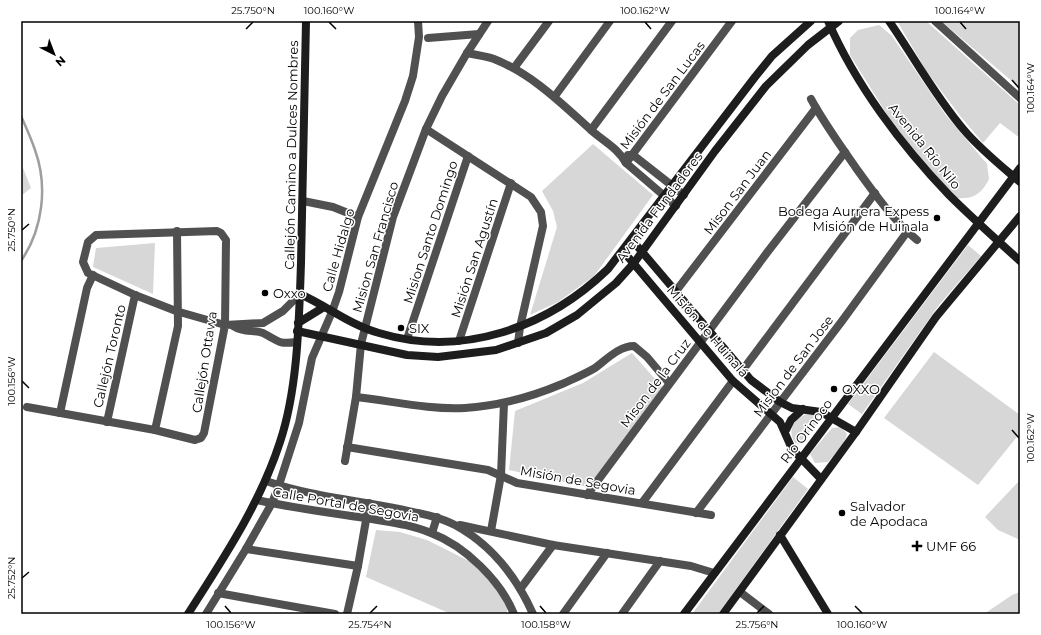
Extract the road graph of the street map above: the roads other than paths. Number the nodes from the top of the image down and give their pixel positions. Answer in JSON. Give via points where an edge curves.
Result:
{"nodes":[{"id":1,"x":306,"y":21,"type":"edge"},
{"id":2,"x":418,"y":21,"type":"edge"},
{"id":3,"x":488,"y":21,"type":"edge"},
{"id":4,"x":549,"y":21,"type":"edge"},
{"id":5,"x":610,"y":21,"type":"edge"},
{"id":6,"x":672,"y":21,"type":"edge"},
{"id":7,"x":732,"y":21,"type":"edge"},
{"id":8,"x":811,"y":21,"type":"edge"},
{"id":9,"x":839,"y":21,"type":"edge"},
{"id":10,"x":889,"y":21,"type":"edge"},
{"id":11,"x":935,"y":21,"type":"edge"},
{"id":12,"x":830,"y":25,"type":"edge"},
{"id":13,"x":479,"y":34,"type":"junction"},
{"id":14,"x":428,"y":38,"type":"dead end"},
{"id":15,"x":467,"y":53,"type":"junction"},
{"id":16,"x":514,"y":68,"type":"junction"},
{"id":17,"x":555,"y":96,"type":"junction"},
{"id":18,"x":1020,"y":98,"type":"edge"},
{"id":19,"x":811,"y":99,"type":"dead end"},
{"id":20,"x":816,"y":108,"type":"junction"},
{"id":21,"x":426,"y":129,"type":"junction"},
{"id":22,"x":591,"y":130,"type":"junction"},
{"id":23,"x":845,"y":152,"type":"junction"},
{"id":24,"x":621,"y":154,"type":"junction"},
{"id":25,"x":633,"y":155,"type":"junction"},
{"id":26,"x":468,"y":156,"type":"junction"},
{"id":27,"x":626,"y":163,"type":"junction"},
{"id":28,"x":1020,"y":168,"type":"edge"},
{"id":29,"x":1017,"y":179,"type":"edge"},
{"id":30,"x":511,"y":183,"type":"junction"},
{"id":31,"x":671,"y":185,"type":"junction"},
{"id":32,"x":875,"y":193,"type":"junction"},
{"id":33,"x":684,"y":194,"type":"junction"},
{"id":34,"x":664,"y":196,"type":"junction"},
{"id":35,"x":303,"y":200,"type":"junction"},
{"id":36,"x":676,"y":206,"type":"junction"},
{"id":37,"x":1020,"y":216,"type":"edge"},
{"id":38,"x":358,"y":217,"type":"junction"},
{"id":39,"x":978,"y":223,"type":"junction"},
{"id":40,"x":177,"y":231,"type":"junction"},
{"id":41,"x":907,"y":232,"type":"junction"},
{"id":42,"x":632,"y":240,"type":"junction"},
{"id":43,"x":917,"y":240,"type":"dead end"},
{"id":44,"x":999,"y":242,"type":"junction"},
{"id":45,"x":623,"y":251,"type":"junction"},
{"id":46,"x":643,"y":252,"type":"junction"},
{"id":47,"x":1020,"y":261,"type":"edge"},
{"id":48,"x":634,"y":264,"type":"junction"},
{"id":49,"x":93,"y":275,"type":"junction"},
{"id":50,"x":676,"y":291,"type":"junction"},
{"id":51,"x":300,"y":294,"type":"junction"},
{"id":52,"x":135,"y":295,"type":"junction"},
{"id":53,"x":324,"y":307,"type":"junction"},
{"id":54,"x":176,"y":311,"type":"junction"},
{"id":55,"x":332,"y":312,"type":"junction"},
{"id":56,"x":263,"y":324,"type":"junction"},
{"id":57,"x":229,"y":326,"type":"junction"},
{"id":58,"x":298,"y":327,"type":"junction"},
{"id":59,"x":520,"y":327,"type":"junction"},
{"id":60,"x":364,"y":328,"type":"junction"},
{"id":61,"x":710,"y":330,"type":"junction"},
{"id":62,"x":263,"y":333,"type":"junction"},
{"id":63,"x":322,"y":335,"type":"junction"},
{"id":64,"x":407,"y":338,"type":"junction"},
{"id":65,"x":459,"y":341,"type":"junction"},
{"id":66,"x":296,"y":342,"type":"junction"},
{"id":67,"x":518,"y":343,"type":"junction"},
{"id":68,"x":700,"y":343,"type":"junction"},
{"id":69,"x":361,"y":344,"type":"junction"},
{"id":70,"x":742,"y":371,"type":"junction"},
{"id":71,"x":734,"y":381,"type":"junction"},
{"id":72,"x":669,"y":383,"type":"junction"},
{"id":73,"x":356,"y":397,"type":"junction"},
{"id":74,"x":780,"y":402,"type":"junction"},
{"id":75,"x":504,"y":403,"type":"junction"},
{"id":76,"x":28,"y":407,"type":"dead end"},
{"id":77,"x":803,"y":409,"type":"junction"},
{"id":78,"x":60,"y":413,"type":"junction"},
{"id":79,"x":772,"y":414,"type":"junction"},
{"id":80,"x":832,"y":418,"type":"junction"},
{"id":81,"x":107,"y":422,"type":"junction"},
{"id":82,"x":155,"y":430,"type":"junction"},
{"id":83,"x":786,"y":430,"type":"junction"},
{"id":84,"x":856,"y":432,"type":"junction"},
{"id":85,"x":347,"y":447,"type":"junction"},
{"id":86,"x":800,"y":459,"type":"junction"},
{"id":87,"x":345,"y":461,"type":"dead end"},
{"id":88,"x":501,"y":475,"type":"junction"},
{"id":89,"x":821,"y":479,"type":"junction"},
{"id":90,"x":266,"y":481,"type":"junction"},
{"id":91,"x":279,"y":485,"type":"junction"},
{"id":92,"x":587,"y":495,"type":"junction"},
{"id":93,"x":257,"y":500,"type":"junction"},
{"id":94,"x":272,"y":503,"type":"junction"},
{"id":95,"x":369,"y":503,"type":"junction"},
{"id":96,"x":642,"y":503,"type":"junction"},
{"id":97,"x":696,"y":513,"type":"junction"},
{"id":98,"x":711,"y":515,"type":"dead end"},
{"id":99,"x":437,"y":517,"type":"junction"},
{"id":100,"x":367,"y":519,"type":"junction"},
{"id":101,"x":454,"y":524,"type":"junction"},
{"id":102,"x":491,"y":531,"type":"junction"},
{"id":103,"x":432,"y":533,"type":"junction"},
{"id":104,"x":780,"y":535,"type":"junction"},
{"id":105,"x":553,"y":545,"type":"junction"},
{"id":106,"x":246,"y":549,"type":"junction"},
{"id":107,"x":607,"y":553,"type":"junction"},
{"id":108,"x":660,"y":561,"type":"junction"},
{"id":109,"x":358,"y":566,"type":"junction"},
{"id":110,"x":714,"y":573,"type":"junction"},
{"id":111,"x":521,"y":588,"type":"junction"},
{"id":112,"x":740,"y":592,"type":"junction"},
{"id":113,"x":218,"y":593,"type":"junction"},
{"id":114,"x":188,"y":614,"type":"edge"},
{"id":115,"x":206,"y":614,"type":"edge"},
{"id":116,"x":335,"y":614,"type":"edge"},
{"id":117,"x":347,"y":614,"type":"edge"},
{"id":118,"x":514,"y":614,"type":"edge"},
{"id":119,"x":533,"y":614,"type":"edge"},
{"id":120,"x":563,"y":614,"type":"edge"},
{"id":121,"x":622,"y":614,"type":"edge"},
{"id":122,"x":684,"y":614,"type":"edge"},
{"id":123,"x":723,"y":614,"type":"edge"},
{"id":124,"x":770,"y":614,"type":"edge"},
{"id":125,"x":828,"y":614,"type":"edge"}],
"edges":[{"from":1,"to":35,"type":"street","name":"Callejón Camino a Dulces Nombres"},
{"from":2,"to":38,"type":"street","name":"Calle Hidalgo","via":[[419,37],[413,76]]},
{"from":3,"to":13,"type":"street","name":"Mision San Francisco"},
{"from":4,"to":16,"type":"street"},
{"from":5,"to":17,"type":"street"},
{"from":6,"to":22,"type":"street"},
{"from":7,"to":25,"type":"street","name":"Misión de San Lucas"},
{"from":8,"to":31,"type":"street","name":"Avenida Fundadores","via":[[772,56]]},
{"from":9,"to":12,"type":"street","name":"Avenida Fundadores"},
{"from":10,"to":29,"type":"street","via":[[914,62],[964,130]]},
{"from":11,"to":18,"type":"street"},
{"from":12,"to":33,"type":"street","name":"Avenida Fundadores","via":[[766,86]]},
{"from":12,"to":39,"type":"street","name":"Avenida Río Nilo","via":[[871,98],[898,135],[927,171]]},
{"from":13,"to":14,"type":"street"},
{"from":13,"to":15,"type":"street","name":"Mision San Francisco"},
{"from":15,"to":16,"type":"street","via":[[493,58]]},
{"from":15,"to":21,"type":"street","name":"Mision San Francisco"},
{"from":16,"to":17,"type":"street"},
{"from":17,"to":22,"type":"street"},
{"from":19,"to":20,"type":"street"},
{"from":20,"to":23,"type":"street"},
{"from":20,"to":50,"type":"street","name":"Mison San Juan"},
{"from":21,"to":26,"type":"street"},
{"from":21,"to":60,"type":"street","name":"Mision San Francisco","via":[[393,217]]},
{"from":22,"to":24,"type":"street"},
{"from":23,"to":32,"type":"street"},
{"from":23,"to":61,"type":"street","name":"Mison de la Cruz"},
{"from":24,"to":25,"type":"street"},
{"from":24,"to":27,"type":"street"},
{"from":25,"to":27,"type":"street","name":"Misión de San Lucas"},
{"from":25,"to":31,"type":"street"},
{"from":26,"to":30,"type":"street"},
{"from":26,"to":64,"type":"street","name":"Mision Santo Domingo"},
{"from":27,"to":34,"type":"street"},
{"from":28,"to":29,"type":"street","name":"Río Orinoco"},
{"from":29,"to":39,"type":"street","name":"Río Orinoco"},
{"from":30,"to":59,"type":"street","via":[[531,198],[541,212],[543,226]]},
{"from":30,"to":65,"type":"street","name":"Misión San Agustín"},
{"from":31,"to":33,"type":"street"},
{"from":31,"to":34,"type":"street","name":"Avenida Fundadores"},
{"from":32,"to":41,"type":"street"},
{"from":32,"to":70,"type":"street"},
{"from":33,"to":36,"type":"street","name":"Avenida Fundadores"},
{"from":34,"to":36,"type":"street"},
{"from":34,"to":42,"type":"street","name":"Avenida Fundadores"},
{"from":35,"to":38,"type":"street","via":[[333,207]]},
{"from":35,"to":51,"type":"street","name":"Callejón Camino a Dulces Nombres"},
{"from":36,"to":46,"type":"street","name":"Avenida Fundadores"},
{"from":37,"to":44,"type":"street"},
{"from":38,"to":55,"type":"street","name":"Calle Hidalgo"},
{"from":39,"to":44,"type":"street","name":"Avenida Río Nilo"},
{"from":39,"to":80,"type":"street","name":"Río Orinoco"},
{"from":40,"to":49,"type":"street","name":"Callejón Ottawa","via":[[101,234],[90,239],[83,262],[86,270]]},
{"from":40,"to":54,"type":"street"},
{"from":40,"to":57,"type":"street","name":"Callejón Ottawa","via":[[217,231],[226,240]]},
{"from":41,"to":43,"type":"street"},
{"from":41,"to":74,"type":"street","name":"Mision de San Jose"},
{"from":42,"to":45,"type":"street","name":"Avenida Fundadores"},
{"from":42,"to":46,"type":"street","name":"Misión de Huinalá"},
{"from":44,"to":47,"type":"street","name":"Avenida Río Nilo"},
{"from":44,"to":84,"type":"street","via":[[936,317]]},
{"from":45,"to":48,"type":"street","name":"Misión de Huinalá"},
{"from":45,"to":59,"type":"street","name":"Avenida Fundadores","via":[[592,284],[567,303]]},
{"from":46,"to":48,"type":"street","name":"Avenida Fundadores"},
{"from":46,"to":50,"type":"street","name":"Misión de Huinalá"},
{"from":48,"to":67,"type":"street","name":"Avenida Fundadores","via":[[577,315],[546,333]]},
{"from":48,"to":68,"type":"street","name":"Misión de Huinalá"},
{"from":49,"to":52,"type":"street"},
{"from":49,"to":78,"type":"street","via":[[87,288]]},
{"from":50,"to":61,"type":"street","name":"Misión de Huinalá"},
{"from":51,"to":53,"type":"street","name":"Avenida Fundadores"},
{"from":51,"to":56,"type":"street","via":[[283,311]]},
{"from":51,"to":58,"type":"street","name":"Callejón Camino a Dulces Nombres"},
{"from":52,"to":54,"type":"street"},
{"from":52,"to":81,"type":"street","name":"Callejón Toronto"},
{"from":53,"to":55,"type":"street","name":"Avenida Fundadores"},
{"from":53,"to":58,"type":"street"},
{"from":54,"to":57,"type":"street"},
{"from":54,"to":82,"type":"street","via":[[178,326]]},
{"from":55,"to":60,"type":"street","name":"Avenida Fundadores"},
{"from":55,"to":63,"type":"street","name":"Calle Hidalgo"},
{"from":56,"to":57,"type":"street"},
{"from":56,"to":62,"type":"street"},
{"from":57,"to":62,"type":"street","via":[[245,332]]},
{"from":57,"to":82,"type":"street","name":"Callejón Ottawa","via":[[203,436],[195,440]]},
{"from":58,"to":63,"type":"street","name":"Avenida Fundadores"},
{"from":58,"to":66,"type":"street","name":"Callejón Camino a Dulces Nombres"},
{"from":59,"to":65,"type":"street","name":"Avenida Fundadores","via":[[494,336]]},
{"from":59,"to":67,"type":"street"},
{"from":60,"to":64,"type":"street","name":"Avenida Fundadores"},
{"from":60,"to":69,"type":"street","name":"Mision San Francisco"},
{"from":61,"to":68,"type":"street","name":"Mison de la Cruz"},
{"from":61,"to":70,"type":"street","name":"Misión de Huinalá"},
{"from":62,"to":66,"type":"street","via":[[278,342]]},
{"from":63,"to":69,"type":"street","name":"Avenida Fundadores"},
{"from":63,"to":91,"type":"street","name":"Calle Hidalgo","via":[[310,363],[299,422]]},
{"from":64,"to":65,"type":"street","name":"Avenida Fundadores"},
{"from":66,"to":90,"type":"street","name":"Callejón Camino a Dulces Nombres","via":[[287,417]]},
{"from":67,"to":69,"type":"street","name":"Avenida Fundadores","via":[[496,350],[438,357],[407,355]]},
{"from":68,"to":71,"type":"street","name":"Misión de Huinalá"},
{"from":68,"to":72,"type":"street","name":"Mison de la Cruz"},
{"from":69,"to":73,"type":"street","name":"Mision San Francisco"},
{"from":70,"to":74,"type":"street","name":"Misión de Huinalá"},
{"from":71,"to":79,"type":"street","name":"Misión de Huinalá"},
{"from":71,"to":96,"type":"street"},
{"from":72,"to":75,"type":"street","via":[[634,346],[620,350],[567,382]]},
{"from":72,"to":92,"type":"street","name":"Mison de la Cruz"},
{"from":73,"to":75,"type":"street","via":[[464,408]]},
{"from":73,"to":85,"type":"street","name":"Mision San Francisco"},
{"from":74,"to":77,"type":"street","name":"Misión de Huinalá","via":[[792,408]]},
{"from":74,"to":79,"type":"street","name":"Mision de San Jose"},
{"from":75,"to":88,"type":"street"},
{"from":76,"to":78,"type":"street","name":"Callejón Ottawa"},
{"from":77,"to":80,"type":"street","name":"Misión de Huinalá","via":[[821,412]]},
{"from":77,"to":83,"type":"street","via":[[791,420]]},
{"from":78,"to":81,"type":"street","name":"Callejón Ottawa"},
{"from":79,"to":83,"type":"street","name":"Misión de Huinalá"},
{"from":79,"to":97,"type":"street","name":"Mision de San Jose"},
{"from":80,"to":84,"type":"street","name":"Misión de Huinalá"},
{"from":80,"to":86,"type":"street","name":"Río Orinoco"},
{"from":81,"to":82,"type":"street","name":"Callejón Ottawa"},
{"from":83,"to":86,"type":"street","name":"Misión de Huinalá","via":[[792,448]]},
{"from":84,"to":89,"type":"street"},
{"from":85,"to":87,"type":"street","name":"Mision San Francisco"},
{"from":85,"to":88,"type":"street","name":"Misión de Segovia","via":[[488,470]]},
{"from":86,"to":89,"type":"street","name":"Misión de Huinalá"},
{"from":86,"to":110,"type":"street","name":"Río Orinoco"},
{"from":88,"to":92,"type":"street","name":"Misión de Segovia","via":[[517,483]]},
{"from":88,"to":102,"type":"street"},
{"from":89,"to":104,"type":"street"},
{"from":90,"to":91,"type":"street","name":"Calle Portal de Segovia"},
{"from":90,"to":93,"type":"street","name":"Callejón Camino a Dulces Nombres"},
{"from":91,"to":94,"type":"street","name":"Calle Hidalgo"},
{"from":91,"to":95,"type":"street","name":"Calle Portal de Segovia","via":[[310,494]]},
{"from":92,"to":96,"type":"street","name":"Misión de Segovia"},
{"from":93,"to":94,"type":"street","name":"Calle Portal de Segovia"},
{"from":93,"to":114,"type":"street","name":"Callejón Camino a Dulces Nombres"},
{"from":94,"to":100,"type":"street","name":"Calle Portal de Segovia"},
{"from":94,"to":106,"type":"street","name":"Calle Hidalgo"},
{"from":95,"to":99,"type":"street","name":"Calle Portal de Segovia"},
{"from":95,"to":100,"type":"street"},
{"from":96,"to":97,"type":"street","name":"Misión de Segovia"},
{"from":97,"to":98,"type":"street","name":"Misión de Segovia"},
{"from":99,"to":101,"type":"street","name":"Calle Portal de Segovia"},
{"from":99,"to":103,"type":"street"},
{"from":100,"to":103,"type":"street","name":"Calle Portal de Segovia"},
{"from":100,"to":109,"type":"street"},
{"from":101,"to":102,"type":"street","name":"Calle Portal de Segovia"},
{"from":101,"to":111,"type":"street","name":"Calle Portal de Segovia","via":[[495,555]]},
{"from":102,"to":105,"type":"street","name":"Calle Portal de Segovia"},
{"from":103,"to":118,"type":"street","name":"Calle Portal de Segovia","via":[[471,558],[491,576],[502,590]]},
{"from":104,"to":112,"type":"street"},
{"from":104,"to":125,"type":"street"},
{"from":105,"to":107,"type":"street","name":"Calle Portal de Segovia"},
{"from":105,"to":111,"type":"street"},
{"from":106,"to":109,"type":"street"},
{"from":106,"to":113,"type":"street","name":"Calle Hidalgo"},
{"from":107,"to":108,"type":"street","name":"Calle Portal de Segovia"},
{"from":107,"to":120,"type":"street"},
{"from":108,"to":110,"type":"street","name":"Calle Portal de Segovia"},
{"from":108,"to":121,"type":"street"},
{"from":109,"to":117,"type":"street"},
{"from":110,"to":122,"type":"street","name":"Río Orinoco"},
{"from":111,"to":119,"type":"street","name":"Calle Portal de Segovia"},
{"from":112,"to":123,"type":"street"},
{"from":112,"to":124,"type":"street"},
{"from":113,"to":115,"type":"street","name":"Calle Hidalgo"},
{"from":113,"to":116,"type":"street"}]}
